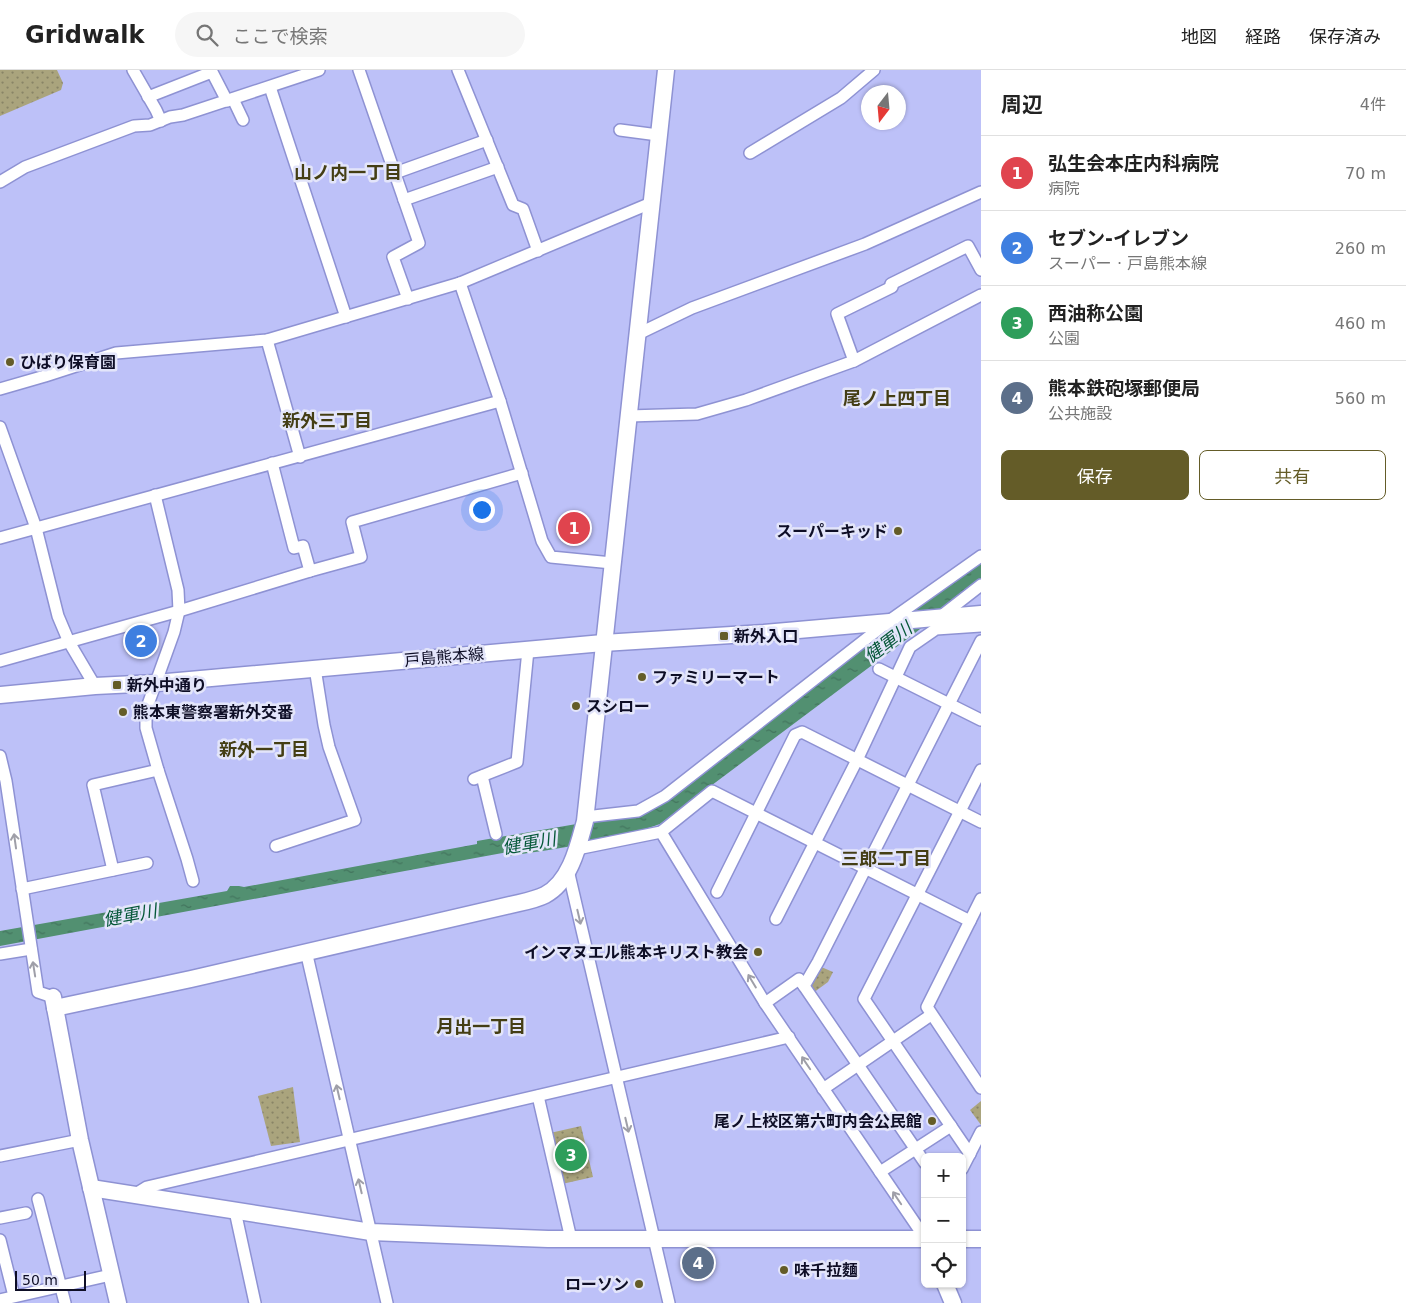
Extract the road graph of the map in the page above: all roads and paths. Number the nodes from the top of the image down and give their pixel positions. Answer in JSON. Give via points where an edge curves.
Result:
{"nodes":[{"id":1,"x":133,"y":70,"type":"edge"},
{"id":2,"x":319,"y":70,"type":"edge"},
{"id":3,"x":359,"y":70,"type":"edge"},
{"id":4,"x":458,"y":70,"type":"edge"},
{"id":5,"x":666,"y":70,"type":"edge"},
{"id":6,"x":874,"y":70,"type":"edge"},
{"id":7,"x":270,"y":87,"type":"junction"},
{"id":8,"x":148,"y":96,"type":"junction"},
{"id":9,"x":230,"y":100,"type":"junction"},
{"id":10,"x":243,"y":120,"type":"dead end"},
{"id":11,"x":161,"y":121,"type":"junction"},
{"id":12,"x":620,"y":130,"type":"dead end"},
{"id":13,"x":658,"y":135,"type":"junction"},
{"id":14,"x":487,"y":140,"type":"junction"},
{"id":15,"x":750,"y":153,"type":"dead end"},
{"id":16,"x":498,"y":167,"type":"junction"},
{"id":17,"x":395,"y":172,"type":"junction"},
{"id":18,"x":0,"y":182,"type":"edge"},
{"id":19,"x":981,"y":192,"type":"edge"},
{"id":20,"x":404,"y":200,"type":"junction"},
{"id":21,"x":651,"y":203,"type":"junction"},
{"id":22,"x":538,"y":251,"type":"junction"},
{"id":23,"x":981,"y":270,"type":"edge"},
{"id":24,"x":460,"y":283,"type":"junction"},
{"id":25,"x":981,"y":296,"type":"edge"},
{"id":26,"x":408,"y":299,"type":"junction"},
{"id":27,"x":346,"y":317,"type":"junction"},
{"id":28,"x":638,"y":334,"type":"junction"},
{"id":29,"x":267,"y":340,"type":"junction"},
{"id":30,"x":854,"y":360,"type":"junction"},
{"id":31,"x":0,"y":389,"type":"edge"},
{"id":32,"x":500,"y":401,"type":"junction"},
{"id":33,"x":628,"y":416,"type":"junction"},
{"id":34,"x":0,"y":427,"type":"edge"},
{"id":35,"x":300,"y":456,"type":"junction"},
{"id":36,"x":272,"y":463,"type":"junction"},
{"id":37,"x":522,"y":473,"type":"junction"},
{"id":38,"x":155,"y":495,"type":"junction"},
{"id":39,"x":36,"y":528,"type":"junction"},
{"id":40,"x":0,"y":538,"type":"edge"},
{"id":41,"x":981,"y":556,"type":"edge"},
{"id":42,"x":612,"y":563,"type":"junction"},
{"id":43,"x":310,"y":571,"type":"junction"},
{"id":44,"x":981,"y":585,"type":"edge"},
{"id":45,"x":179,"y":611,"type":"junction"},
{"id":46,"x":981,"y":614,"type":"edge"},
{"id":47,"x":940,"y":616,"type":"junction"},
{"id":48,"x":889,"y":622,"type":"junction"},
{"id":49,"x":981,"y":626,"type":"edge"},
{"id":50,"x":69,"y":641,"type":"junction"},
{"id":51,"x":981,"y":641,"type":"edge"},
{"id":52,"x":603,"y":643,"type":"junction"},
{"id":53,"x":528,"y":650,"type":"junction"},
{"id":54,"x":0,"y":661,"type":"edge"},
{"id":55,"x":315,"y":668,"type":"junction"},
{"id":56,"x":879,"y":669,"type":"dead end"},
{"id":57,"x":896,"y":678,"type":"junction"},
{"id":58,"x":156,"y":683,"type":"junction"},
{"id":59,"x":95,"y":686,"type":"junction"},
{"id":60,"x":0,"y":695,"type":"edge"},
{"id":61,"x":948,"y":704,"type":"junction"},
{"id":62,"x":981,"y":720,"type":"edge"},
{"id":63,"x":0,"y":756,"type":"edge"},
{"id":64,"x":857,"y":760,"type":"junction"},
{"id":65,"x":158,"y":770,"type":"junction"},
{"id":66,"x":981,"y":770,"type":"edge"},
{"id":67,"x":908,"y":786,"type":"junction"},
{"id":68,"x":960,"y":812,"type":"junction"},
{"id":69,"x":756,"y":813,"type":"junction"},
{"id":70,"x":585,"y":819,"type":"junction"},
{"id":71,"x":981,"y":822,"type":"edge"},
{"id":72,"x":661,"y":832,"type":"junction"},
{"id":73,"x":496,"y":834,"type":"dead end"},
{"id":74,"x":815,"y":842,"type":"junction"},
{"id":75,"x":276,"y":846,"type":"dead end"},
{"id":76,"x":578,"y":848,"type":"junction"},
{"id":77,"x":147,"y":863,"type":"dead end"},
{"id":78,"x":866,"y":868,"type":"junction"},
{"id":79,"x":113,"y":870,"type":"junction"},
{"id":80,"x":568,"y":870,"type":"junction"},
{"id":81,"x":193,"y":881,"type":"dead end"},
{"id":82,"x":22,"y":889,"type":"junction"},
{"id":83,"x":717,"y":892,"type":"dead end"},
{"id":84,"x":918,"y":894,"type":"junction"},
{"id":85,"x":981,"y":899,"type":"edge"},
{"id":86,"x":776,"y":919,"type":"dead end"},
{"id":87,"x":970,"y":921,"type":"junction"},
{"id":88,"x":31,"y":948,"type":"junction"},
{"id":89,"x":306,"y":951,"type":"junction"},
{"id":90,"x":0,"y":954,"type":"edge"},
{"id":91,"x":804,"y":986,"type":"junction"},
{"id":92,"x":49,"y":999,"type":"junction"},
{"id":93,"x":766,"y":1003,"type":"junction"},
{"id":94,"x":931,"y":1015,"type":"junction"},
{"id":95,"x":789,"y":1037,"type":"junction"},
{"id":96,"x":894,"y":1041,"type":"junction"},
{"id":97,"x":858,"y":1065,"type":"junction"},
{"id":98,"x":616,"y":1077,"type":"junction"},
{"id":99,"x":823,"y":1088,"type":"junction"},
{"id":100,"x":981,"y":1088,"type":"edge"},
{"id":101,"x":538,"y":1096,"type":"junction"},
{"id":102,"x":951,"y":1126,"type":"junction"},
{"id":103,"x":981,"y":1132,"type":"edge"},
{"id":104,"x":80,"y":1140,"type":"junction"},
{"id":105,"x":349,"y":1140,"type":"junction"},
{"id":106,"x":915,"y":1149,"type":"junction"},
{"id":107,"x":970,"y":1154,"type":"junction"},
{"id":108,"x":0,"y":1156,"type":"edge"},
{"id":109,"x":921,"y":1157,"type":"edge"},
{"id":110,"x":966,"y":1161,"type":"edge"},
{"id":111,"x":880,"y":1172,"type":"junction"},
{"id":112,"x":91,"y":1188,"type":"junction"},
{"id":113,"x":134,"y":1194,"type":"junction"},
{"id":114,"x":38,"y":1199,"type":"dead end"},
{"id":115,"x":235,"y":1211,"type":"junction"},
{"id":116,"x":26,"y":1213,"type":"dead end"},
{"id":117,"x":0,"y":1218,"type":"edge"},
{"id":118,"x":371,"y":1232,"type":"junction"},
{"id":119,"x":921,"y":1233,"type":"edge"},
{"id":120,"x":571,"y":1239,"type":"junction"},
{"id":121,"x":654,"y":1239,"type":"junction"},
{"id":122,"x":921,"y":1239,"type":"edge"},
{"id":123,"x":966,"y":1239,"type":"edge"},
{"id":124,"x":981,"y":1239,"type":"edge"},
{"id":125,"x":0,"y":1240,"type":"edge"},
{"id":126,"x":111,"y":1275,"type":"junction"},
{"id":127,"x":60,"y":1285,"type":"junction"},
{"id":128,"x":947,"y":1288,"type":"edge"},
{"id":129,"x":14,"y":1296,"type":"junction"},
{"id":130,"x":0,"y":1300,"type":"edge"},
{"id":131,"x":64,"y":1303,"type":"edge"},
{"id":132,"x":118,"y":1303,"type":"edge"},
{"id":133,"x":256,"y":1303,"type":"edge"},
{"id":134,"x":387,"y":1303,"type":"edge"},
{"id":135,"x":669,"y":1303,"type":"edge"},
{"id":136,"x":953,"y":1303,"type":"edge"}],
"edges":[{"from":1,"to":8,"type":"street"},
{"from":2,"to":7,"type":"street"},
{"from":3,"to":17,"type":"street"},
{"from":4,"to":14,"type":"street"},
{"from":5,"to":13,"type":"street"},
{"from":6,"to":15,"type":"street","via":[[841,98]]},
{"from":7,"to":9,"type":"street"},
{"from":7,"to":27,"type":"street"},
{"from":8,"to":9,"type":"street","via":[[212,72]]},
{"from":8,"to":11,"type":"street"},
{"from":9,"to":10,"type":"street"},
{"from":9,"to":11,"type":"street"},
{"from":11,"to":18,"type":"street","via":[[134,126],[25,167]]},
{"from":12,"to":13,"type":"street"},
{"from":13,"to":21,"type":"street"},
{"from":14,"to":16,"type":"street"},
{"from":14,"to":17,"type":"street"},
{"from":16,"to":20,"type":"street"},
{"from":16,"to":22,"type":"street","via":[[513,204],[523,209]]},
{"from":17,"to":20,"type":"street"},
{"from":19,"to":28,"type":"street","via":[[865,244],[692,308]]},
{"from":20,"to":26,"type":"street","via":[[419,243],[393,257]]},
{"from":21,"to":22,"type":"street"},
{"from":21,"to":28,"type":"street"},
{"from":22,"to":24,"type":"street"},
{"from":23,"to":30,"type":"street","via":[[968,246],[837,314]]},
{"from":24,"to":26,"type":"street"},
{"from":24,"to":32,"type":"street"},
{"from":25,"to":30,"type":"street"},
{"from":26,"to":27,"type":"street"},
{"from":27,"to":29,"type":"street"},
{"from":28,"to":33,"type":"street"},
{"from":29,"to":31,"type":"street","via":[[116,353]]},
{"from":29,"to":35,"type":"street"},
{"from":30,"to":33,"type":"street","via":[[746,400],[697,414]]},
{"from":32,"to":35,"type":"street"},
{"from":32,"to":37,"type":"street"},
{"from":33,"to":42,"type":"street"},
{"from":34,"to":39,"type":"street"},
{"from":35,"to":36,"type":"street"},
{"from":36,"to":38,"type":"street"},
{"from":36,"to":43,"type":"street","via":[[294,548],[303,546]]},
{"from":37,"to":42,"type":"street","via":[[542,542],[550,557]]},
{"from":37,"to":43,"type":"street","via":[[352,522],[361,557]]},
{"from":38,"to":39,"type":"street"},
{"from":38,"to":45,"type":"street","via":[[178,590]]},
{"from":39,"to":40,"type":"street"},
{"from":39,"to":50,"type":"street","via":[[58,616]]},
{"from":41,"to":48,"type":"street"},
{"from":42,"to":52,"type":"street"},
{"from":43,"to":45,"type":"street"},
{"from":44,"to":47,"type":"street"},
{"from":45,"to":50,"type":"street"},
{"from":45,"to":58,"type":"street"},
{"from":46,"to":47,"type":"street"},
{"from":47,"to":48,"type":"street","name":"戸島熊本線"},
{"from":48,"to":52,"type":"street","name":"戸島熊本線"},
{"from":48,"to":70,"type":"street","via":[[666,796],[638,811]]},
{"from":49,"to":57,"type":"street","via":[[936,629],[910,647]]},
{"from":50,"to":54,"type":"street"},
{"from":50,"to":59,"type":"street"},
{"from":51,"to":61,"type":"street"},
{"from":52,"to":53,"type":"street","name":"戸島熊本線"},
{"from":52,"to":70,"type":"street"},
{"from":53,"to":55,"type":"street","name":"戸島熊本線"},
{"from":53,"to":73,"type":"street","via":[[517,762],[478,777]]},
{"from":55,"to":58,"type":"street","name":"戸島熊本線"},
{"from":55,"to":75,"type":"street","via":[[324,725],[355,820]]},
{"from":56,"to":57,"type":"street"},
{"from":57,"to":61,"type":"street"},
{"from":57,"to":64,"type":"street"},
{"from":58,"to":59,"type":"street","name":"戸島熊本線"},
{"from":58,"to":65,"type":"street","via":[[146,710],[146,728]]},
{"from":59,"to":60,"type":"street","name":"戸島熊本線"},
{"from":61,"to":62,"type":"street"},
{"from":61,"to":67,"type":"street"},
{"from":82,"to":63,"type":"street","one_way":true},
{"from":64,"to":67,"type":"street"},
{"from":64,"to":69,"type":"street","via":[[802,732],[795,735]]},
{"from":64,"to":74,"type":"street"},
{"from":65,"to":79,"type":"street","via":[[92,785]]},
{"from":65,"to":81,"type":"street"},
{"from":66,"to":68,"type":"street"},
{"from":67,"to":68,"type":"street"},
{"from":67,"to":78,"type":"street"},
{"from":68,"to":71,"type":"street"},
{"from":68,"to":84,"type":"street"},
{"from":69,"to":72,"type":"street","via":[[712,791]]},
{"from":69,"to":74,"type":"street"},
{"from":69,"to":83,"type":"street"},
{"from":70,"to":76,"type":"street"},
{"from":72,"to":76,"type":"street"},
{"from":93,"to":72,"type":"street","one_way":true},
{"from":74,"to":78,"type":"street"},
{"from":74,"to":86,"type":"street"},
{"from":76,"to":80,"type":"street"},
{"from":77,"to":79,"type":"street"},
{"from":78,"to":84,"type":"street"},
{"from":78,"to":91,"type":"street"},
{"from":79,"to":82,"type":"street"},
{"from":80,"to":89,"type":"street","via":[[560,884],[544,896]]},
{"from":80,"to":98,"type":"street","one_way":true},
{"from":82,"to":88,"type":"street"},
{"from":84,"to":87,"type":"street"},
{"from":84,"to":96,"type":"street","via":[[864,999]]},
{"from":85,"to":87,"type":"street"},
{"from":87,"to":94,"type":"street","via":[[927,1007]]},
{"from":88,"to":90,"type":"street"},
{"from":92,"to":88,"type":"street","one_way":true},
{"from":89,"to":92,"type":"street","via":[[192,979]]},
{"from":105,"to":89,"type":"street","one_way":true},
{"from":91,"to":93,"type":"street","via":[[799,979]]},
{"from":91,"to":97,"type":"street"},
{"from":92,"to":104,"type":"street"},
{"from":93,"to":95,"type":"street"},
{"from":94,"to":96,"type":"street"},
{"from":94,"to":100,"type":"street"},
{"from":95,"to":98,"type":"street"},
{"from":99,"to":95,"type":"street","one_way":true},
{"from":96,"to":97,"type":"street"},
{"from":96,"to":102,"type":"street"},
{"from":97,"to":99,"type":"street"},
{"from":97,"to":106,"type":"street"},
{"from":98,"to":101,"type":"street"},
{"from":98,"to":121,"type":"street","one_way":true},
{"from":99,"to":111,"type":"street"},
{"from":101,"to":105,"type":"street"},
{"from":101,"to":120,"type":"street"},
{"from":102,"to":106,"type":"street"},
{"from":102,"to":107,"type":"street"},
{"from":103,"to":107,"type":"street"},
{"from":104,"to":108,"type":"street"},
{"from":104,"to":112,"type":"street"},
{"from":105,"to":113,"type":"street","via":[[147,1186]]},
{"from":118,"to":105,"type":"street","one_way":true},
{"from":106,"to":109,"type":"street"},
{"from":106,"to":111,"type":"street"},
{"from":107,"to":110,"type":"street"},
{"from":119,"to":111,"type":"street","one_way":true},
{"from":112,"to":113,"type":"street"},
{"from":112,"to":126,"type":"street"},
{"from":113,"to":115,"type":"street"},
{"from":114,"to":127,"type":"street"},
{"from":115,"to":118,"type":"street"},
{"from":115,"to":133,"type":"street"},
{"from":116,"to":117,"type":"street"},
{"from":118,"to":120,"type":"street"},
{"from":118,"to":134,"type":"street"},
{"from":120,"to":121,"type":"street"},
{"from":121,"to":122,"type":"street"},
{"from":121,"to":135,"type":"street"},
{"from":123,"to":124,"type":"street"},
{"from":125,"to":129,"type":"street"},
{"from":126,"to":127,"type":"street"},
{"from":126,"to":132,"type":"street"},
{"from":127,"to":129,"type":"street"},
{"from":127,"to":131,"type":"street"},
{"from":128,"to":136,"type":"street"},
{"from":129,"to":130,"type":"street"}]}
